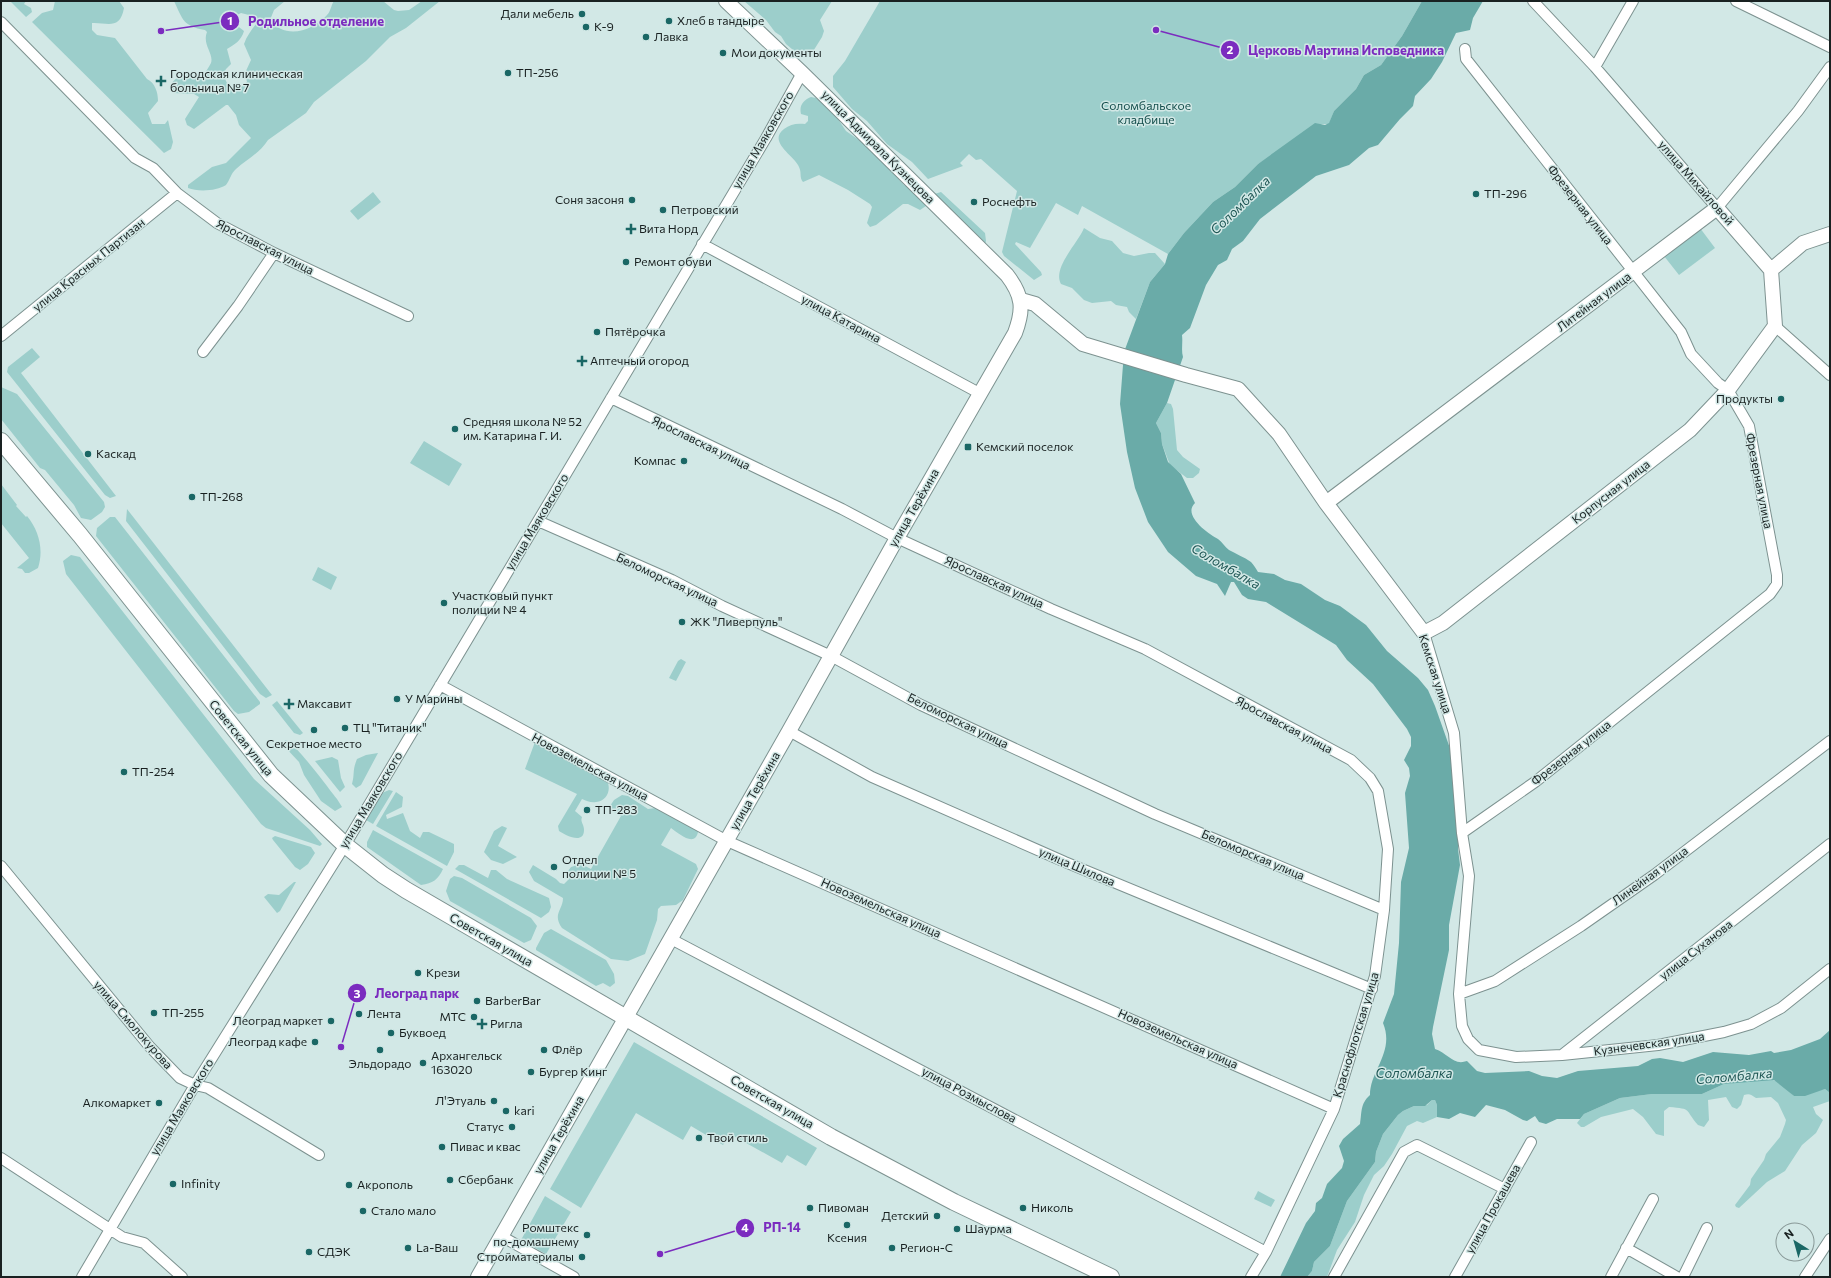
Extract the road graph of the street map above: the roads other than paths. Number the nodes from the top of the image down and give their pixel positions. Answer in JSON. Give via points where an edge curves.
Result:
{"nodes":[{"id":1,"x":726,"y":1,"type":"edge"},
{"id":2,"x":1533,"y":1,"type":"edge"},
{"id":3,"x":1633,"y":1,"type":"edge"},
{"id":4,"x":1736,"y":1,"type":"edge"},
{"id":5,"x":1,"y":22,"type":"edge"},
{"id":6,"x":1830,"y":47,"type":"edge"},
{"id":7,"x":1465,"y":49,"type":"dead end"},
{"id":8,"x":1595,"y":67,"type":"junction"},
{"id":9,"x":1830,"y":67,"type":"edge"},
{"id":10,"x":802,"y":73,"type":"junction"},
{"id":11,"x":177,"y":193,"type":"junction"},
{"id":12,"x":1717,"y":208,"type":"junction"},
{"id":13,"x":1830,"y":234,"type":"edge"},
{"id":14,"x":702,"y":244,"type":"junction"},
{"id":15,"x":274,"y":253,"type":"junction"},
{"id":16,"x":1771,"y":270,"type":"junction"},
{"id":17,"x":1634,"y":272,"type":"junction"},
{"id":18,"x":1021,"y":300,"type":"junction"},
{"id":19,"x":408,"y":316,"type":"dead end"},
{"id":20,"x":1775,"y":326,"type":"junction"},
{"id":21,"x":1,"y":336,"type":"edge"},
{"id":22,"x":203,"y":352,"type":"dead end"},
{"id":23,"x":1830,"y":375,"type":"edge"},
{"id":24,"x":1728,"y":390,"type":"junction"},
{"id":25,"x":981,"y":394,"type":"junction"},
{"id":26,"x":610,"y":398,"type":"junction"},
{"id":27,"x":1,"y":441,"type":"edge"},
{"id":28,"x":1326,"y":503,"type":"junction"},
{"id":29,"x":538,"y":521,"type":"junction"},
{"id":30,"x":896,"y":538,"type":"junction"},
{"id":31,"x":1424,"y":633,"type":"junction"},
{"id":32,"x":831,"y":656,"type":"junction"},
{"id":33,"x":440,"y":685,"type":"junction"},
{"id":34,"x":789,"y":731,"type":"junction"},
{"id":35,"x":1830,"y":741,"type":"edge"},
{"id":36,"x":1370,"y":778,"type":"joint"},
{"id":37,"x":1462,"y":833,"type":"junction"},
{"id":38,"x":727,"y":841,"type":"junction"},
{"id":39,"x":1830,"y":844,"type":"edge"},
{"id":40,"x":345,"y":845,"type":"junction"},
{"id":41,"x":1,"y":866,"type":"edge"},
{"id":42,"x":1384,"y":910,"type":"junction"},
{"id":43,"x":671,"y":939,"type":"junction"},
{"id":44,"x":1830,"y":969,"type":"edge"},
{"id":45,"x":1372,"y":989,"type":"junction"},
{"id":46,"x":1459,"y":994,"type":"junction"},
{"id":47,"x":626,"y":1018,"type":"junction"},
{"id":48,"x":1462,"y":1026,"type":"joint"},
{"id":49,"x":1562,"y":1055,"type":"junction"},
{"id":50,"x":195,"y":1085,"type":"junction"},
{"id":51,"x":1334,"y":1109,"type":"junction"},
{"id":52,"x":1531,"y":1142,"type":"dead end"},
{"id":53,"x":319,"y":1155,"type":"dead end"},
{"id":54,"x":1,"y":1158,"type":"edge"},
{"id":55,"x":1505,"y":1189,"type":"junction"},
{"id":56,"x":1653,"y":1199,"type":"dead end"},
{"id":57,"x":110,"y":1228,"type":"junction"},
{"id":58,"x":1707,"y":1228,"type":"dead end"},
{"id":59,"x":501,"y":1236,"type":"junction"},
{"id":60,"x":1830,"y":1239,"type":"edge"},
{"id":61,"x":1626,"y":1248,"type":"junction"},
{"id":62,"x":1266,"y":1252,"type":"junction"},
{"id":63,"x":82,"y":1277,"type":"edge"},
{"id":64,"x":182,"y":1277,"type":"edge"},
{"id":65,"x":478,"y":1277,"type":"edge"},
{"id":66,"x":574,"y":1277,"type":"edge"},
{"id":67,"x":1111,"y":1277,"type":"edge"},
{"id":68,"x":1251,"y":1277,"type":"edge"},
{"id":69,"x":1334,"y":1277,"type":"edge"},
{"id":70,"x":1455,"y":1277,"type":"edge"},
{"id":71,"x":1611,"y":1277,"type":"edge"},
{"id":72,"x":1677,"y":1277,"type":"edge"},
{"id":73,"x":1683,"y":1277,"type":"edge"},
{"id":74,"x":1805,"y":1277,"type":"edge"}],
"edges":[{"from":1,"to":10,"type":"street","name":"улица Адмирала Кузнецова"},
{"from":2,"to":8,"type":"street","name":"улица Михайловой"},
{"from":3,"to":8,"type":"street"},
{"from":4,"to":6,"type":"street"},
{"from":5,"to":11,"type":"street","name":"Ярославская улица","via":[[135,158],[153,168]]},
{"from":7,"to":17,"type":"street","name":"Фрезерная улица","via":[[1466,59]]},
{"from":8,"to":12,"type":"street","name":"улица Михайловой"},
{"from":9,"to":12,"type":"street","name":"Литейная улица","via":[[1798,111]]},
{"from":10,"to":14,"type":"street","name":"улица Маяковского"},
{"from":10,"to":18,"type":"street","name":"улица Адмирала Кузнецова","via":[[1007,275]]},
{"from":11,"to":15,"type":"street","name":"Ярославская улица","via":[[217,223]]},
{"from":11,"to":21,"type":"street","name":"улица Красных Партизан"},
{"from":12,"to":16,"type":"street","name":"улица Михайловой"},
{"from":12,"to":17,"type":"street","name":"Литейная улица"},
{"from":13,"to":16,"type":"street","via":[[1803,243]]},
{"from":14,"to":25,"type":"street","name":"улица Катарина"},
{"from":14,"to":26,"type":"street","name":"улица Маяковского"},
{"from":15,"to":19,"type":"street","name":"Ярославская улица"},
{"from":15,"to":22,"type":"street"},
{"from":16,"to":20,"type":"street"},
{"from":17,"to":24,"type":"street","name":"Фрезерная улица","via":[[1681,332],[1691,354]]},
{"from":17,"to":28,"type":"street","name":"Литейная улица"},
{"from":18,"to":25,"type":"street","name":"улица Терёхина","via":[[1020,319],[1015,333]]},
{"from":18,"to":28,"type":"street","name":"Кемская улица","via":[[1034,304],[1083,344],[1238,389],[1279,434]]},
{"from":20,"to":23,"type":"street"},
{"from":20,"to":24,"type":"street","name":"Корпусная улица"},
{"from":24,"to":31,"type":"street","name":"Корпусная улица","via":[[1690,430],[1443,623]]},
{"from":24,"to":37,"type":"street","name":"Фрезерная улица","via":[[1749,426],[1777,584],[1770,594],[1571,754]]},
{"from":25,"to":30,"type":"street","name":"улица Терёхина"},
{"from":26,"to":29,"type":"street","name":"улица Маяковского"},
{"from":26,"to":30,"type":"street","name":"Ярославская улица","via":[[842,509]]},
{"from":27,"to":40,"type":"main road","name":"Советская улица","via":[[80,535],[256,757],[285,789]]},
{"from":28,"to":31,"type":"street","name":"Кемская улица"},
{"from":29,"to":32,"type":"street","name":"Беломорская улица","via":[[672,580]]},
{"from":29,"to":33,"type":"street","name":"улица Маяковского"},
{"from":30,"to":32,"type":"street","name":"улица Терёхина"},
{"from":30,"to":36,"type":"street","name":"Ярославская улица","via":[[1145,649],[1351,760]]},
{"from":31,"to":37,"type":"street","name":"Кемская улица","via":[[1454,733]]},
{"from":32,"to":34,"type":"street","name":"улица Терёхина"},
{"from":32,"to":42,"type":"street","name":"Беломорская улица","via":[[922,705],[1155,814]]},
{"from":33,"to":38,"type":"street","name":"Новоземельская улица"},
{"from":33,"to":40,"type":"street","name":"улица Маяковского"},
{"from":34,"to":38,"type":"street","name":"улица Терёхина"},
{"from":34,"to":45,"type":"street","name":"улица Шилова","via":[[894,787],[1065,862]]},
{"from":35,"to":46,"type":"street","name":"Линейная улица","via":[[1654,875],[1581,926],[1495,981]]},
{"from":36,"to":42,"type":"street","name":"Краснофлотская улица","via":[[1378,791],[1388,849]]},
{"from":37,"to":46,"type":"street","name":"Кемская улица","via":[[1468,876]]},
{"from":38,"to":43,"type":"street","name":"улица Терёхина"},
{"from":38,"to":51,"type":"street","name":"Новоземельская улица"},
{"from":39,"to":49,"type":"street","name":"улица Суханова"},
{"from":40,"to":47,"type":"main road","name":"Советская улица","via":[[406,890]]},
{"from":40,"to":50,"type":"street","name":"улица Маяковского"},
{"from":41,"to":50,"type":"street","name":"улица Смолокурова","via":[[150,1047],[180,1078]]},
{"from":42,"to":45,"type":"street","name":"Краснофлотская улица"},
{"from":43,"to":47,"type":"street","name":"улица Терёхина"},
{"from":43,"to":62,"type":"street","name":"улица Розмыслова"},
{"from":44,"to":49,"type":"street","name":"Кузнечевская улица","via":[[1781,1008],[1751,1024],[1658,1045]]},
{"from":45,"to":51,"type":"street","name":"Краснофлотская улица"},
{"from":46,"to":48,"type":"street","name":"Кемская улица"},
{"from":47,"to":59,"type":"street","name":"улица Терёхина"},
{"from":47,"to":67,"type":"main road","name":"Советская улица","via":[[831,1137],[954,1202]]},
{"from":48,"to":49,"type":"street","name":"Кузнечевская улица","via":[[1468,1039],[1479,1050],[1516,1057]]},
{"from":50,"to":53,"type":"street","name":"улица Смолокурова","via":[[208,1088]]},
{"from":50,"to":57,"type":"street","name":"улица Маяковского"},
{"from":51,"to":62,"type":"street","name":"Краснофлотская улица"},
{"from":52,"to":55,"type":"street","name":"улица Прокашева"},
{"from":54,"to":57,"type":"street"},
{"from":55,"to":69,"type":"street","via":[[1417,1145],[1404,1152]]},
{"from":55,"to":70,"type":"street","name":"улица Прокашева"},
{"from":56,"to":61,"type":"street"},
{"from":57,"to":63,"type":"street","name":"улица Маяковского"},
{"from":57,"to":64,"type":"street","via":[[122,1237],[144,1244]]},
{"from":58,"to":73,"type":"street"},
{"from":59,"to":65,"type":"street","name":"улица Терёхина"},
{"from":59,"to":66,"type":"street"},
{"from":60,"to":74,"type":"street"},
{"from":61,"to":71,"type":"street"},
{"from":61,"to":72,"type":"street"},
{"from":62,"to":68,"type":"street","name":"Краснофлотская улица"}]}
